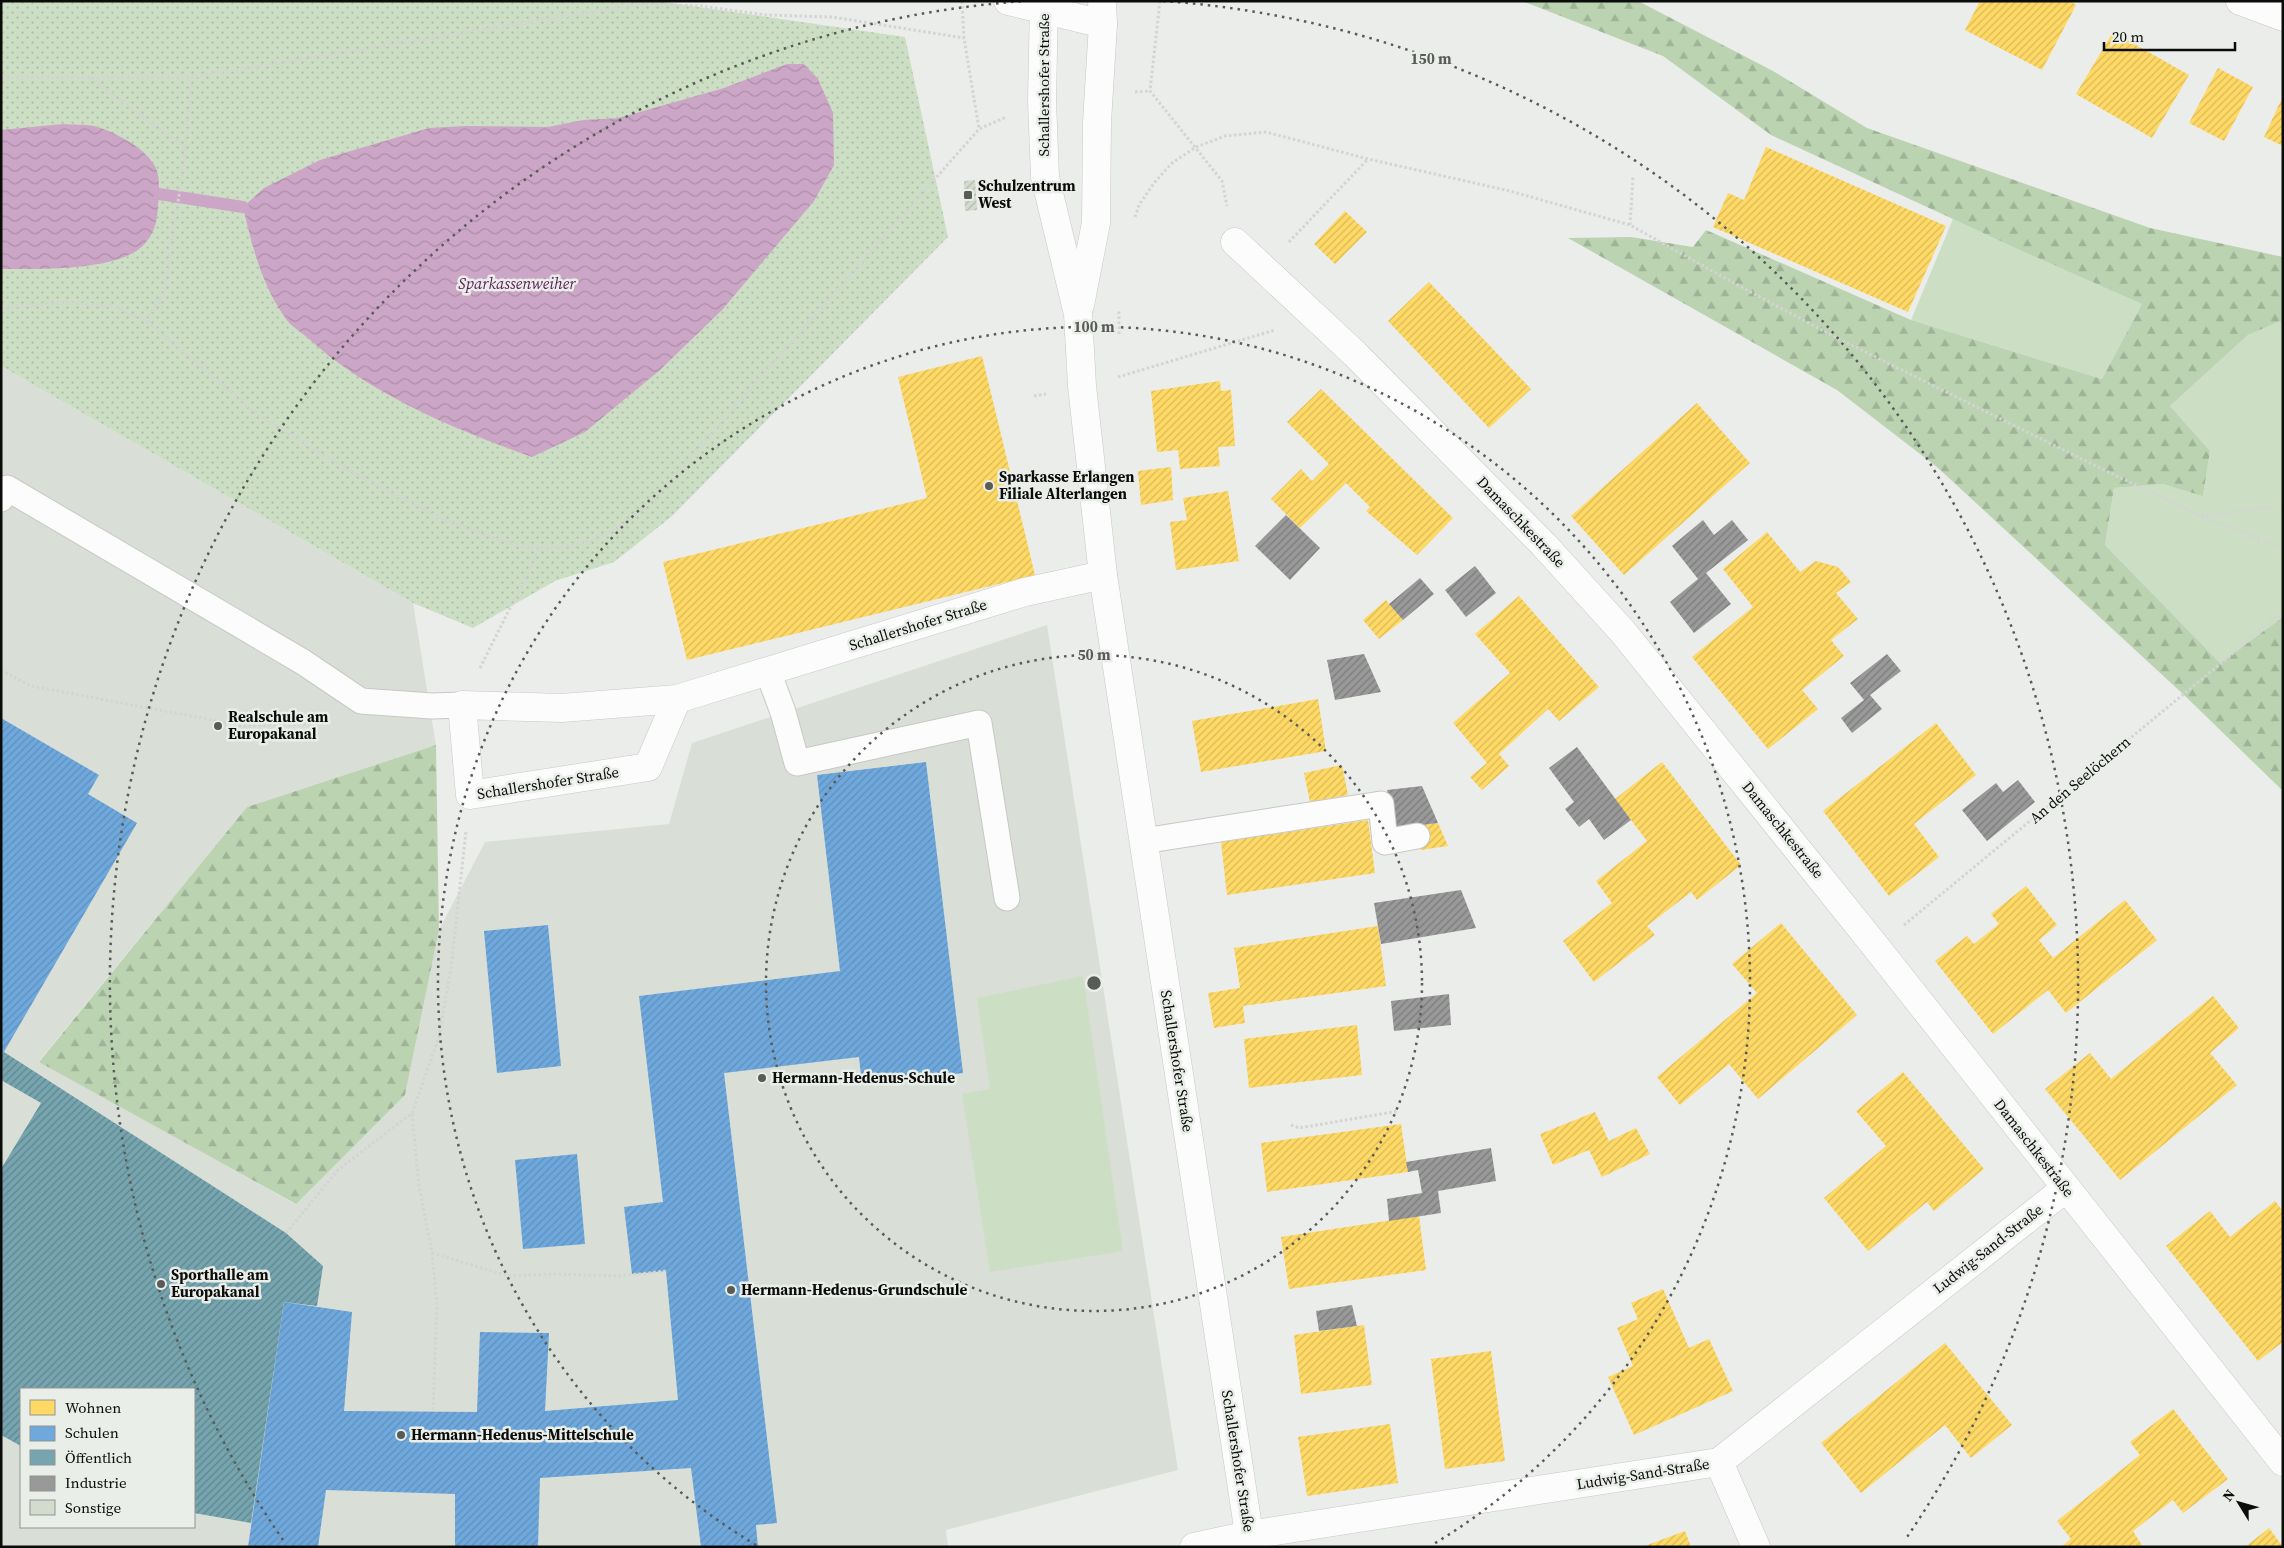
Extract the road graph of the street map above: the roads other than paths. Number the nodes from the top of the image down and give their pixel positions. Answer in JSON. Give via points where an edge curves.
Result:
{"nodes":[{"id":1,"x":1008,"y":1,"type":"edge"},
{"id":2,"x":2240,"y":1,"type":"edge"},
{"id":3,"x":1044,"y":5,"type":"edge"},
{"id":4,"x":1102,"y":13,"type":"edge"},
{"id":5,"x":2283,"y":17,"type":"edge"},
{"id":6,"x":1235,"y":242,"type":"road end"},
{"id":7,"x":1078,"y":314,"type":"junction"},
{"id":8,"x":1,"y":499,"type":"edge"},
{"id":9,"x":1103,"y":575,"type":"junction"},
{"id":10,"x":768,"y":672,"type":"junction"},
{"id":11,"x":677,"y":699,"type":"junction"},
{"id":12,"x":470,"y":704,"type":"junction"},
{"id":13,"x":1417,"y":836,"type":"dead end"},
{"id":14,"x":1143,"y":841,"type":"junction"},
{"id":15,"x":1007,"y":898,"type":"dead end"},
{"id":16,"x":2066,"y":1188,"type":"junction"},
{"id":17,"x":1718,"y":1462,"type":"junction"},
{"id":18,"x":2283,"y":1462,"type":"edge"},
{"id":19,"x":1250,"y":1541,"type":"edge"},
{"id":20,"x":1194,"y":1547,"type":"edge"},
{"id":21,"x":1756,"y":1547,"type":"edge"}],
"edges":[{"from":1,"to":3,"type":"street"},
{"from":2,"to":5,"type":"street"},
{"from":3,"to":4,"type":"street"},
{"from":3,"to":7,"type":"street","name":"Schallershofer Straße","via":[[1042,100],[1045,177]]},
{"from":4,"to":7,"type":"street","name":"Schallershofer Straße","via":[[1096,223]]},
{"from":6,"to":16,"type":"street","name":"Damaschkestraße","via":[[1355,354],[1544,545],[1623,632]]},
{"from":7,"to":9,"type":"street","name":"Schallershofer Straße","via":[[1082,386]]},
{"from":8,"to":12,"type":"lane","via":[[7,488],[303,662],[361,702],[432,706]]},
{"from":9,"to":10,"type":"street","name":"Schallershofer Straße","via":[[1024,592]]},
{"from":9,"to":14,"type":"street","name":"Schallershofer Straße"},
{"from":10,"to":11,"type":"street","name":"Schallershofer Straße"},
{"from":10,"to":15,"type":"lane","via":[[797,763],[979,723]]},
{"from":11,"to":12,"type":"street","name":"Schallershofer Straße","via":[[562,708]]},
{"from":11,"to":12,"type":"street","name":"Schallershofer Straße","via":[[648,767],[470,795]]},
{"from":13,"to":14,"type":"lane","via":[[1385,842],[1381,804]]},
{"from":14,"to":19,"type":"street","name":"Schallershofer Straße"},
{"from":16,"to":17,"type":"street","name":"Ludwig-Sand-Straße"},
{"from":16,"to":18,"type":"street","name":"Damaschkestraße"},
{"from":17,"to":19,"type":"street","name":"Ludwig-Sand-Straße"},
{"from":17,"to":21,"type":"street"},
{"from":19,"to":20,"type":"street","name":"Ludwig-Sand-Straße"}]}
